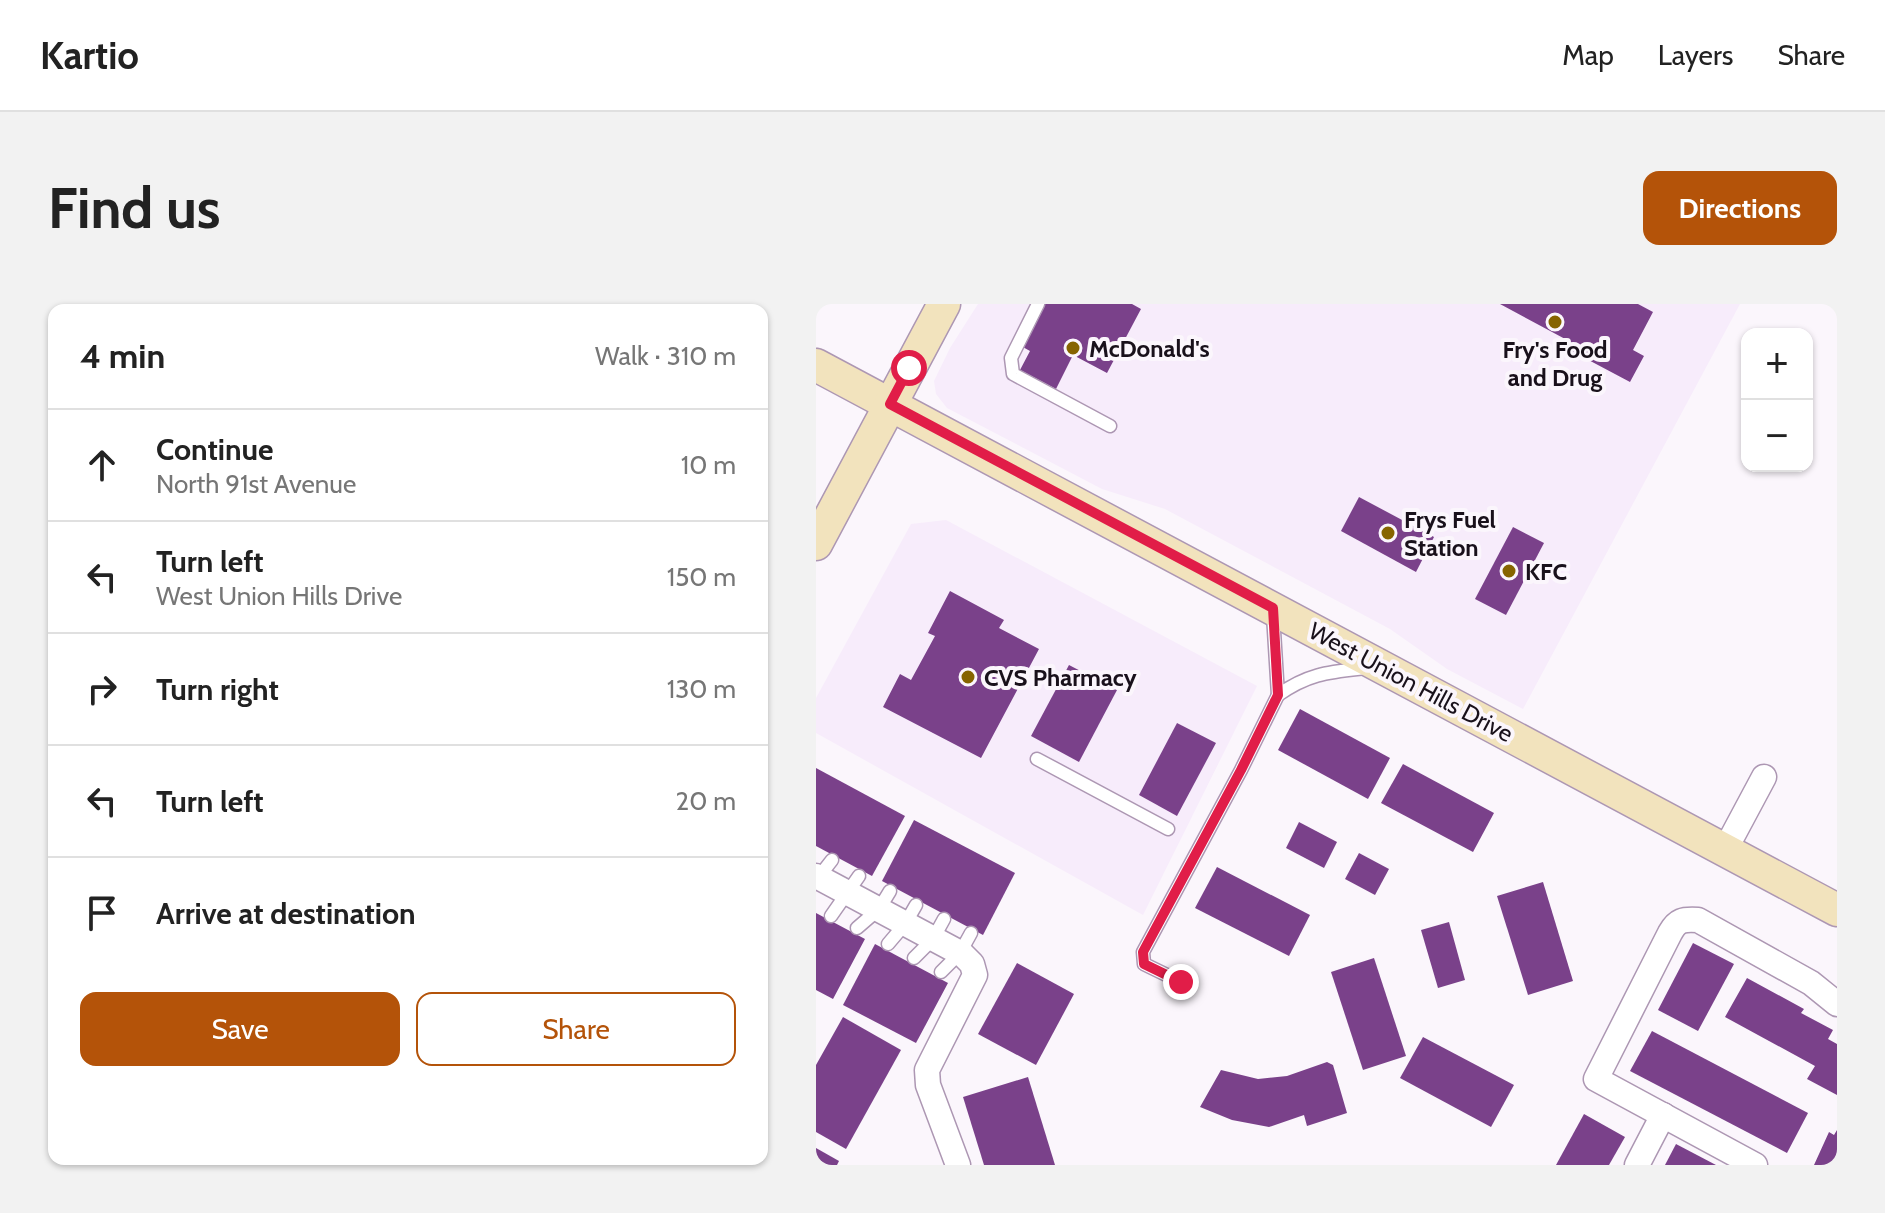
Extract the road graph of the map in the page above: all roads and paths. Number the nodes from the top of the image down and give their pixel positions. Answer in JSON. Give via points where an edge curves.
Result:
{"nodes":[{"id":1,"x":944,"y":304,"type":"edge"},
{"id":2,"x":1038,"y":304,"type":"edge"},
{"id":3,"x":816,"y":365,"type":"edge"},
{"id":4,"x":890,"y":404,"type":"junction"},
{"id":5,"x":1110,"y":426,"type":"dead end"},
{"id":6,"x":816,"y":544,"type":"edge"},
{"id":7,"x":1273,"y":608,"type":"junction"},
{"id":8,"x":1381,"y":666,"type":"junction"},
{"id":9,"x":1278,"y":695,"type":"junction"},
{"id":10,"x":1037,"y":759,"type":"dead end"},
{"id":11,"x":1764,"y":777,"type":"dead end"},
{"id":12,"x":1168,"y":829,"type":"dead end"},
{"id":13,"x":1725,"y":850,"type":"junction"},
{"id":14,"x":821,"y":874,"type":"edge"},
{"id":15,"x":852,"y":884,"type":"junction"},
{"id":16,"x":884,"y":900,"type":"junction"},
{"id":17,"x":1837,"y":910,"type":"edge"},
{"id":18,"x":911,"y":914,"type":"junction"},
{"id":19,"x":831,"y":916,"type":"dead end"},
{"id":20,"x":857,"y":928,"type":"dead end"},
{"id":21,"x":938,"y":929,"type":"junction"},
{"id":22,"x":965,"y":943,"type":"junction"},
{"id":23,"x":888,"y":944,"type":"dead end"},
{"id":24,"x":914,"y":958,"type":"dead end"},
{"id":25,"x":941,"y":972,"type":"dead end"},
{"id":26,"x":1181,"y":982,"type":"dead end"},
{"id":27,"x":1837,"y":1004,"type":"edge"},
{"id":28,"x":1663,"y":1115,"type":"junction"},
{"id":29,"x":958,"y":1165,"type":"edge"},
{"id":30,"x":1637,"y":1165,"type":"edge"},
{"id":31,"x":1755,"y":1165,"type":"edge"}],
"edges":[{"from":1,"to":4,"type":"main road"},
{"from":2,"to":5,"type":"lane","via":[[1011,358],[1013,374]]},
{"from":3,"to":4,"type":"main road","name":"West Union Hills Drive"},
{"from":4,"to":6,"type":"main road"},
{"from":4,"to":7,"type":"main road","name":"West Union Hills Drive"},
{"from":7,"to":8,"type":"main road","name":"West Union Hills Drive"},
{"from":7,"to":9,"type":"lane"},
{"from":8,"to":9,"type":"lane","via":[[1326,672],[1299,680]]},
{"from":8,"to":13,"type":"main road","name":"West Union Hills Drive"},
{"from":9,"to":26,"type":"lane","via":[[1143,952],[1144,964]]},
{"from":10,"to":12,"type":"lane"},
{"from":11,"to":13,"type":"street"},
{"from":13,"to":17,"type":"main road","name":"West Union Hills Drive"},
{"from":14,"to":15,"type":"street"},
{"from":15,"to":16,"type":"street"},
{"from":15,"to":19,"type":"lane"},
{"from":16,"to":18,"type":"street"},
{"from":16,"to":20,"type":"lane"},
{"from":18,"to":21,"type":"street"},
{"from":18,"to":23,"type":"lane"},
{"from":21,"to":22,"type":"street"},
{"from":21,"to":24,"type":"lane"},
{"from":22,"to":25,"type":"lane"},
{"from":22,"to":29,"type":"street","via":[[975,975],[927,1070]]},
{"from":27,"to":28,"type":"street","via":[[1811,983],[1698,920],[1676,922],[1596,1079]]},
{"from":28,"to":30,"type":"street"},
{"from":28,"to":31,"type":"street"}]}
